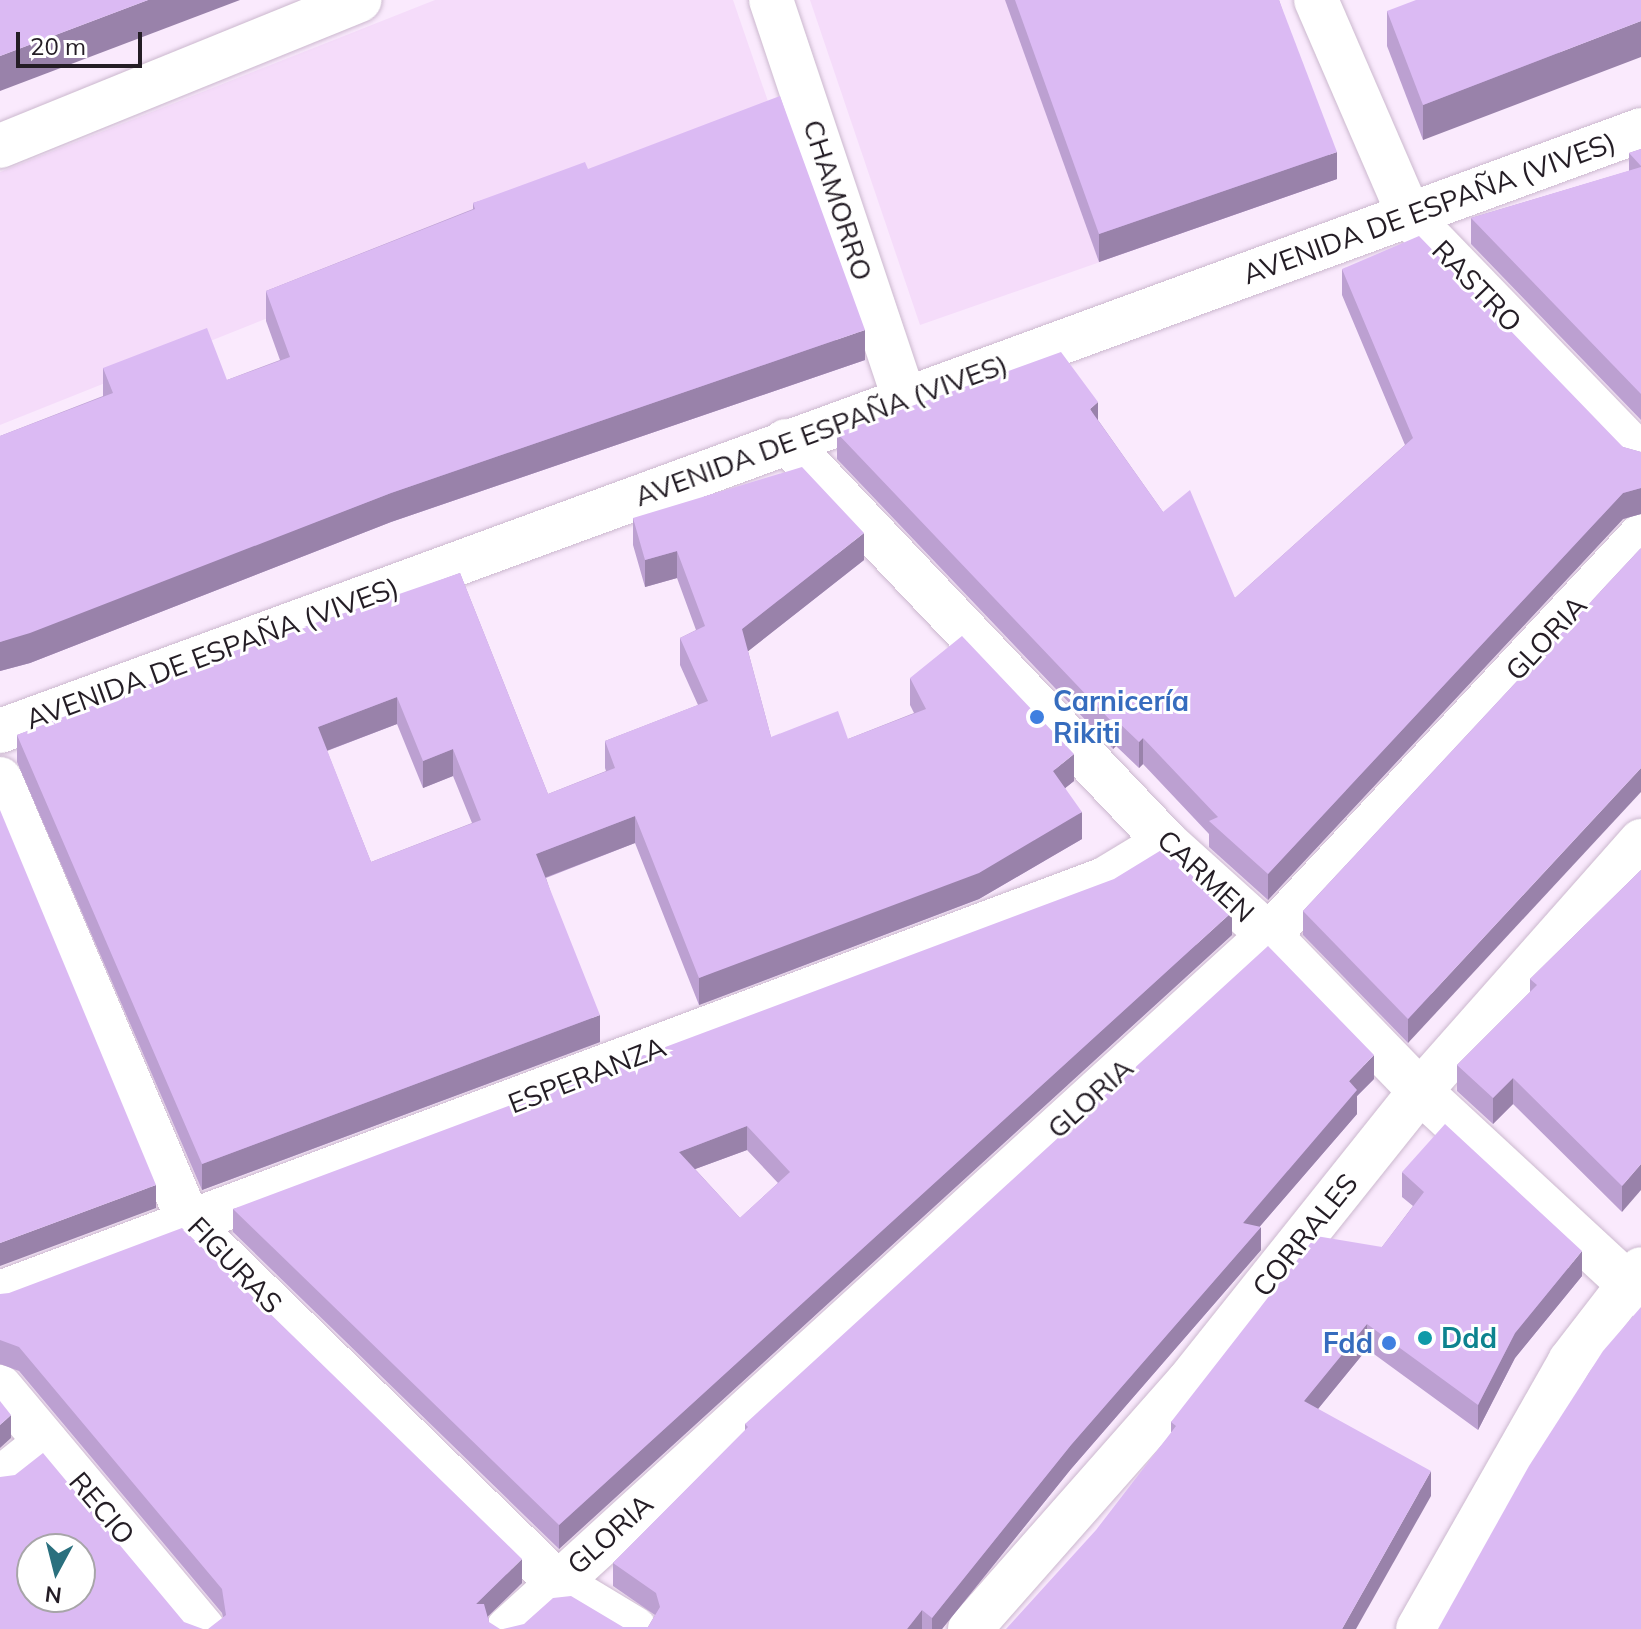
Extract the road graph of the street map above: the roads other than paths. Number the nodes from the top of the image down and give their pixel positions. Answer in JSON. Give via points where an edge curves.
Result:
{"nodes":[{"id":1,"x":360,"y":0,"type":"edge"},
{"id":2,"x":771,"y":0,"type":"edge"},
{"id":3,"x":1316,"y":0,"type":"edge"},
{"id":4,"x":1641,"y":130,"type":"edge"},
{"id":5,"x":0,"y":146,"type":"edge"},
{"id":6,"x":1410,"y":217,"type":"junction"},
{"id":7,"x":905,"y":401,"type":"junction"},
{"id":8,"x":786,"y":441,"type":"junction"},
{"id":9,"x":1641,"y":456,"type":"edge"},
{"id":10,"x":1641,"y":536,"type":"edge"},
{"id":11,"x":0,"y":731,"type":"edge"},
{"id":12,"x":0,"y":779,"type":"edge"},
{"id":13,"x":1641,"y":841,"type":"edge"},
{"id":14,"x":1166,"y":842,"type":"junction"},
{"id":15,"x":1269,"y":935,"type":"junction"},
{"id":16,"x":1420,"y":1091,"type":"junction"},
{"id":17,"x":190,"y":1225,"type":"junction"},
{"id":18,"x":1636,"y":1283,"type":"edge"},
{"id":19,"x":0,"y":1293,"type":"edge"},
{"id":20,"x":0,"y":1387,"type":"edge"},
{"id":21,"x":46,"y":1442,"type":"junction"},
{"id":22,"x":0,"y":1479,"type":"edge"},
{"id":23,"x":557,"y":1582,"type":"junction"},
{"id":24,"x":203,"y":1629,"type":"edge"},
{"id":25,"x":508,"y":1629,"type":"edge"},
{"id":26,"x":635,"y":1629,"type":"edge"},
{"id":27,"x":970,"y":1629,"type":"edge"},
{"id":28,"x":1418,"y":1629,"type":"edge"}],
"edges":[{"from":1,"to":5,"type":"street"},
{"from":2,"to":7,"type":"street","name":"CHAMORRO"},
{"from":3,"to":6,"type":"street","name":"RASTRO"},
{"from":4,"to":6,"type":"street","name":"AVENIDA DE ESPAÑA (VIVES)"},
{"from":6,"to":7,"type":"street","name":"AVENIDA DE ESPAÑA (VIVES)"},
{"from":6,"to":9,"type":"street","name":"RASTRO"},
{"from":7,"to":8,"type":"street","name":"AVENIDA DE ESPAÑA (VIVES)"},
{"from":8,"to":11,"type":"street","name":"AVENIDA DE ESPAÑA (VIVES)"},
{"from":8,"to":14,"type":"street","name":"CARMEN"},
{"from":10,"to":15,"type":"street","name":"GLORIA"},
{"from":12,"to":17,"type":"street","name":"FIGURAS"},
{"from":13,"to":16,"type":"street","name":"CORRALES"},
{"from":14,"to":15,"type":"street","name":"CARMEN"},
{"from":14,"to":17,"type":"street","name":"ESPERANZA","via":[[1105,879]]},
{"from":15,"to":16,"type":"street","name":"CARMEN"},
{"from":15,"to":23,"type":"street","name":"GLORIA"},
{"from":16,"to":18,"type":"street","name":"CARMEN"},
{"from":16,"to":27,"type":"street","name":"CORRALES","via":[[1188,1382]]},
{"from":17,"to":19,"type":"street","name":"ESPERANZA"},
{"from":17,"to":23,"type":"street","name":"FIGURAS"},
{"from":18,"to":28,"type":"street","via":[[1541,1407]]},
{"from":20,"to":21,"type":"street","name":"RECIO"},
{"from":21,"to":22,"type":"street"},
{"from":21,"to":24,"type":"street","name":"RECIO"},
{"from":23,"to":25,"type":"street","name":"GLORIA"},
{"from":23,"to":26,"type":"street","name":"FIGURAS"}]}
